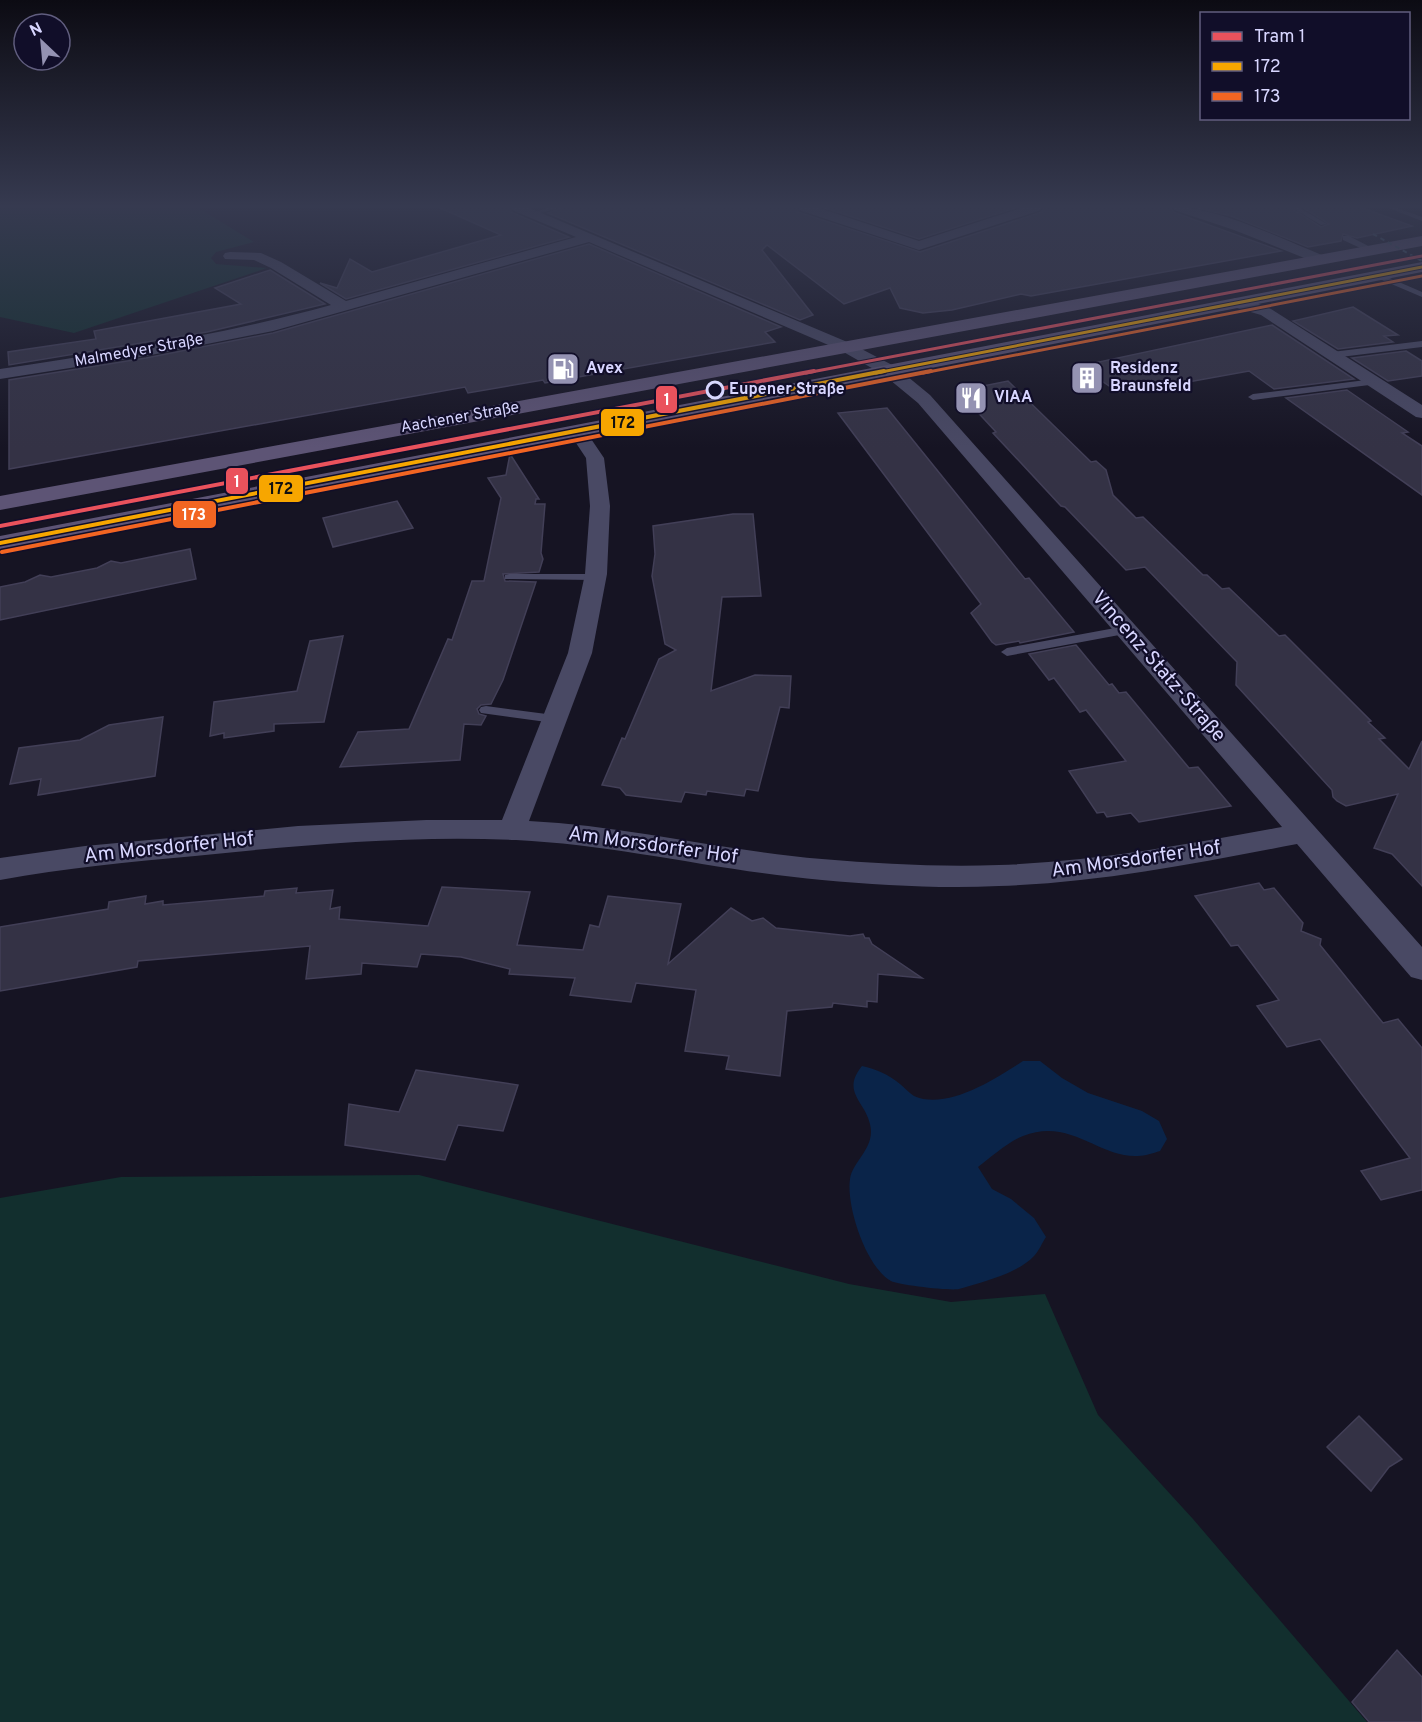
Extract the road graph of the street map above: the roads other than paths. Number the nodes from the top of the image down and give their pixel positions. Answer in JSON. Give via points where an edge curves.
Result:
{"nodes":[{"id":1,"x":313,"y":287,"type":"edge"},
{"id":2,"x":414,"y":287,"type":"edge"},
{"id":3,"x":705,"y":287,"type":"edge"},
{"id":4,"x":1171,"y":287,"type":"edge"},
{"id":5,"x":1315,"y":287,"type":"edge"},
{"id":6,"x":1405,"y":287,"type":"edge"},
{"id":7,"x":1422,"y":295,"type":"edge"},
{"id":8,"x":1235,"y":303,"type":"junction"},
{"id":9,"x":345,"y":307,"type":"junction"},
{"id":10,"x":920,"y":333,"type":"junction"},
{"id":11,"x":1422,"y":344,"type":"edge"},
{"id":12,"x":846,"y":347,"type":"junction"},
{"id":13,"x":1332,"y":355,"type":"junction"},
{"id":14,"x":924,"y":364,"type":"junction"},
{"id":15,"x":890,"y":371,"type":"junction"},
{"id":16,"x":0,"y":374,"type":"edge"},
{"id":17,"x":1374,"y":382,"type":"junction"},
{"id":18,"x":1253,"y":397,"type":"dead end"},
{"id":19,"x":1422,"y":414,"type":"edge"},
{"id":20,"x":577,"y":431,"type":"junction"},
{"id":21,"x":0,"y":503,"type":"edge"},
{"id":22,"x":0,"y":543,"type":"edge"},
{"id":23,"x":509,"y":577,"type":"dead end"},
{"id":24,"x":595,"y":578,"type":"junction"},
{"id":25,"x":1126,"y":630,"type":"junction"},
{"id":26,"x":1007,"y":652,"type":"dead end"},
{"id":27,"x":486,"y":710,"type":"dead end"},
{"id":28,"x":554,"y":719,"type":"junction"},
{"id":29,"x":512,"y":830,"type":"junction"},
{"id":30,"x":1304,"y":833,"type":"junction"},
{"id":31,"x":0,"y":869,"type":"edge"},
{"id":32,"x":1422,"y":968,"type":"edge"}],
"edges":[{"from":1,"to":9,"type":"street"},
{"from":2,"to":9,"type":"street","name":"Malmedyer Straße"},
{"from":3,"to":12,"type":"street"},
{"from":4,"to":10,"type":"main road","name":"Aachener Straße"},
{"from":5,"to":8,"type":"main road","name":"Aachener Straße"},
{"from":6,"to":7,"type":"lane"},
{"from":8,"to":13,"type":"street","via":[[1266,312]]},
{"from":8,"to":14,"type":"main road","name":"Aachener Straße"},
{"from":9,"to":16,"type":"street","name":"Malmedyer Straße","via":[[218,338]]},
{"from":10,"to":12,"type":"main road","name":"Aachener Straße"},
{"from":10,"to":14,"type":"main road","via":[[902,343],[897,355]]},
{"from":11,"to":13,"type":"lane"},
{"from":12,"to":15,"type":"street"},
{"from":12,"to":21,"type":"main road","name":"Aachener Straße"},
{"from":13,"to":17,"type":"street"},
{"from":14,"to":15,"type":"main road","name":"Aachener Straße"},
{"from":15,"to":20,"type":"main road","name":"Aachener Straße"},
{"from":15,"to":25,"type":"street","name":"Vincenz-Statz-Straße","via":[[924,399]]},
{"from":17,"to":18,"type":"lane"},
{"from":17,"to":19,"type":"street"},
{"from":20,"to":22,"type":"main road","name":"Aachener Straße"},
{"from":20,"to":24,"type":"street","via":[[595,459],[600,506]]},
{"from":23,"to":24,"type":"lane"},
{"from":24,"to":28,"type":"street","via":[[580,653]]},
{"from":25,"to":26,"type":"lane"},
{"from":25,"to":30,"type":"street","name":"Vincenz-Statz-Straße"},
{"from":27,"to":28,"type":"lane"},
{"from":28,"to":29,"type":"street"},
{"from":29,"to":30,"type":"street","name":"Am Morsdorfer Hof","via":[[593,835],[783,866],[902,875],[1029,876],[1173,858]]},
{"from":29,"to":31,"type":"street","name":"Am Morsdorfer Hof","via":[[386,831],[262,838],[41,861]]},
{"from":30,"to":32,"type":"street","name":"Vincenz-Statz-Straße"}]}
